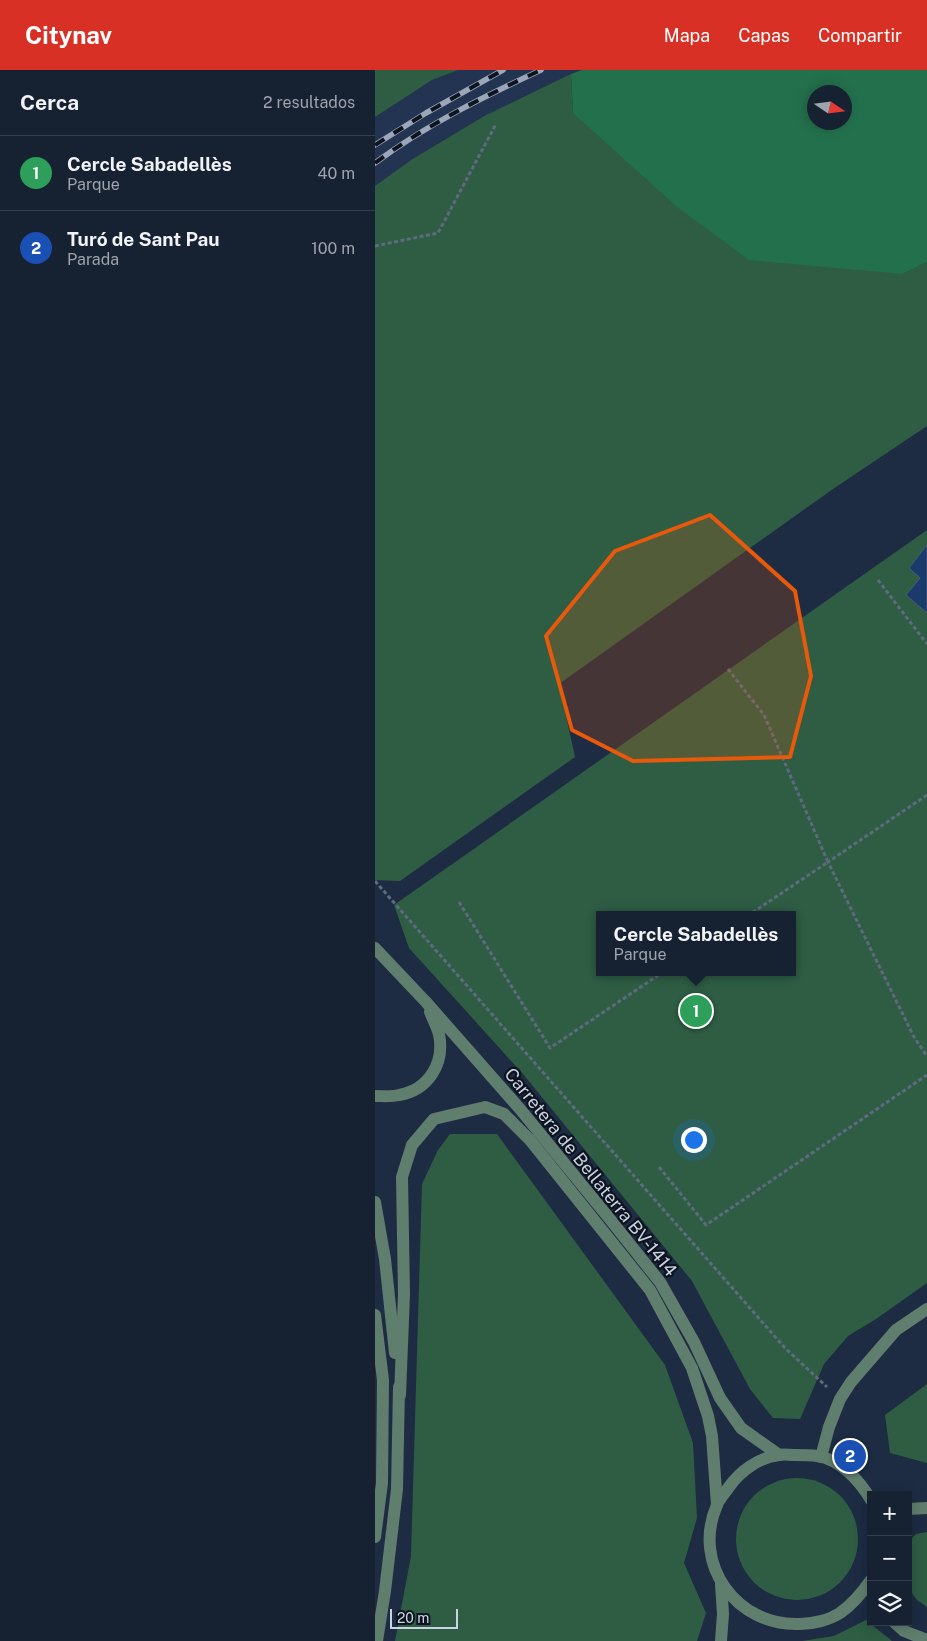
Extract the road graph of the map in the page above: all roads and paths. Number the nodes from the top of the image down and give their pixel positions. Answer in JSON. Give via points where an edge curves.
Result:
{"nodes":[{"id":1,"x":496,"y":124,"type":"dead end"},
{"id":2,"x":375,"y":246,"type":"edge"},
{"id":3,"x":878,"y":580,"type":"dead end"},
{"id":4,"x":927,"y":644,"type":"edge"},
{"id":5,"x":728,"y":669,"type":"dead end"},
{"id":6,"x":927,"y":795,"type":"edge"},
{"id":7,"x":829,"y":862,"type":"junction"},
{"id":8,"x":375,"y":881,"type":"edge"},
{"id":9,"x":459,"y":902,"type":"dead end"},
{"id":10,"x":755,"y":911,"type":"edge"},
{"id":11,"x":375,"y":948,"type":"edge"},
{"id":12,"x":657,"y":976,"type":"edge"},
{"id":13,"x":426,"y":1002,"type":"junction"},
{"id":14,"x":927,"y":1056,"type":"edge"},
{"id":15,"x":927,"y":1075,"type":"edge"},
{"id":16,"x":375,"y":1096,"type":"edge"},
{"id":17,"x":659,"y":1167,"type":"dead end"},
{"id":18,"x":375,"y":1202,"type":"edge"},
{"id":19,"x":927,"y":1308,"type":"edge"},
{"id":20,"x":375,"y":1315,"type":"edge"},
{"id":21,"x":400,"y":1395,"type":"junction"},
{"id":22,"x":840,"y":1399,"type":"junction"},
{"id":23,"x":779,"y":1455,"type":"junction"},
{"id":24,"x":821,"y":1457,"type":"junction"},
{"id":25,"x":867,"y":1493,"type":"edge"},
{"id":26,"x":717,"y":1505,"type":"junction"},
{"id":27,"x":927,"y":1508,"type":"edge"},
{"id":28,"x":912,"y":1509,"type":"edge"},
{"id":29,"x":375,"y":1537,"type":"edge"},
{"id":30,"x":870,"y":1581,"type":"edge"},
{"id":31,"x":721,"y":1584,"type":"junction"},
{"id":32,"x":898,"y":1626,"type":"edge"},
{"id":33,"x":927,"y":1640,"type":"edge"},
{"id":34,"x":377,"y":1641,"type":"edge"},
{"id":35,"x":721,"y":1641,"type":"edge"}],
"edges":[{"from":1,"to":2,"type":"path","via":[[438,233]]},
{"from":3,"to":4,"type":"path"},
{"from":5,"to":7,"type":"path","via":[[764,715]]},
{"from":6,"to":7,"type":"path"},
{"from":7,"to":10,"type":"path"},
{"from":7,"to":14,"type":"path","via":[[914,1038]]},
{"from":8,"to":22,"type":"path","via":[[785,1348]]},
{"from":9,"to":12,"type":"path","via":[[550,1048]]},
{"from":11,"to":13,"type":"street","name":"Carretera de Bellaterra BV-1414"},
{"from":13,"to":16,"type":"street","name":"Carretera de Bellaterra BV-1414","via":[[439,1032],[437,1066],[425,1084],[400,1095]]},
{"from":13,"to":23,"type":"street","name":"Carretera de Bellaterra BV-1414","via":[[520,1109],[660,1282],[694,1342],[720,1398],[741,1428]]},
{"from":15,"to":17,"type":"path","via":[[706,1225]]},
{"from":18,"to":21,"type":"street","name":"Carretera de Bellaterra BV-1414","via":[[385,1259]]},
{"from":19,"to":22,"type":"street","via":[[896,1330]]},
{"from":20,"to":29,"type":"street","via":[[383,1380],[382,1483]]},
{"from":21,"to":26,"type":"street","name":"Carretera de Bellaterra BV-1414","via":[[404,1294],[401,1178],[412,1145],[434,1119],[485,1107],[504,1114],[530,1140],[650,1290],[692,1368],[708,1416]]},
{"from":21,"to":34,"type":"street","name":"Carretera de Bellaterra BV-1414","via":[[397,1489]]},
{"from":22,"to":24,"type":"street"},
{"from":23,"to":24,"type":"street"},
{"from":23,"to":26,"type":"street","via":[[756,1463],[736,1477]]},
{"from":24,"to":25,"type":"street","via":[[843,1468]]},
{"from":26,"to":31,"type":"street","via":[[710,1529],[711,1556]]},
{"from":27,"to":28,"type":"street"},
{"from":30,"to":31,"type":"street","via":[[858,1598],[839,1614],[813,1624],[785,1625],[756,1616]]},
{"from":31,"to":35,"type":"street"},
{"from":32,"to":33,"type":"street","via":[[904,1632]]}]}
